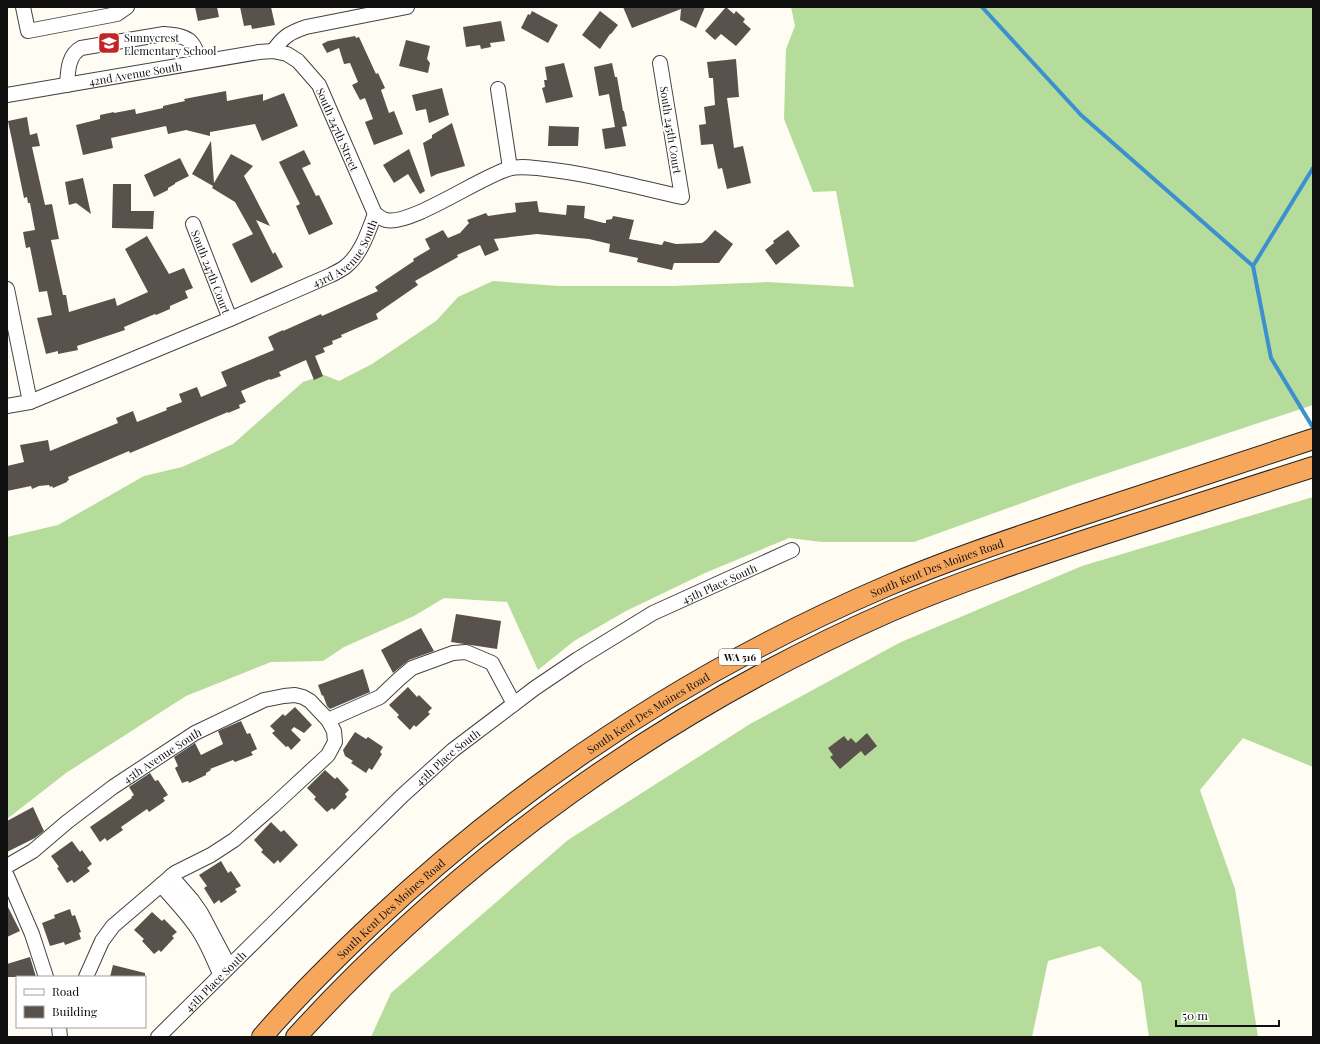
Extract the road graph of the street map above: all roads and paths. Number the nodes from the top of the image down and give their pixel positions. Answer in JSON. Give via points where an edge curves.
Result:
{"nodes":[{"id":1,"x":23,"y":7,"type":"edge"},
{"id":2,"x":127,"y":7,"type":"edge"},
{"id":3,"x":407,"y":7,"type":"edge"},
{"id":4,"x":273,"y":51,"type":"junction"},
{"id":5,"x":287,"y":54,"type":"joint"},
{"id":6,"x":200,"y":62,"type":"junction"},
{"id":7,"x":660,"y":62,"type":"dead end"},
{"id":8,"x":67,"y":85,"type":"junction"},
{"id":9,"x":498,"y":90,"type":"dead end"},
{"id":10,"x":7,"y":95,"type":"edge"},
{"id":11,"x":510,"y":168,"type":"junction"},
{"id":12,"x":682,"y":197,"type":"joint"},
{"id":13,"x":375,"y":214,"type":"junction"},
{"id":14,"x":193,"y":224,"type":"dead end"},
{"id":15,"x":7,"y":289,"type":"edge"},
{"id":16,"x":230,"y":319,"type":"junction"},
{"id":17,"x":30,"y":402,"type":"junction"},
{"id":18,"x":7,"y":406,"type":"edge"},
{"id":19,"x":1313,"y":439,"type":"edge"},
{"id":20,"x":1313,"y":467,"type":"edge"},
{"id":21,"x":792,"y":550,"type":"dead end"},
{"id":22,"x":514,"y":704,"type":"junction"},
{"id":23,"x":328,"y":720,"type":"junction"},
{"id":24,"x":7,"y":866,"type":"edge"},
{"id":25,"x":7,"y":876,"type":"edge"},
{"id":26,"x":166,"y":881,"type":"junction"},
{"id":27,"x":225,"y":970,"type":"junction"},
{"id":28,"x":46,"y":976,"type":"edge"},
{"id":29,"x":86,"y":976,"type":"edge"},
{"id":30,"x":158,"y":1037,"type":"edge"},
{"id":31,"x":262,"y":1037,"type":"edge"},
{"id":32,"x":296,"y":1037,"type":"edge"}],
"edges":[{"from":1,"to":2,"type":"street","via":[[28,31],[117,14]]},
{"from":3,"to":4,"type":"street","via":[[306,27],[291,32]]},
{"from":4,"to":5,"type":"street","name":"42nd Avenue South"},
{"from":4,"to":6,"type":"street","name":"42nd Avenue South"},
{"from":5,"to":13,"type":"street","name":"South 247th Street","via":[[298,61],[319,85]]},
{"from":6,"to":8,"type":"street","name":"42nd Avenue South"},
{"from":6,"to":8,"type":"street","via":[[192,42],[174,35],[164,34],[81,48],[71,58]]},
{"from":7,"to":12,"type":"street","name":"South 245th Court"},
{"from":8,"to":10,"type":"street","name":"42nd Avenue South"},
{"from":9,"to":11,"type":"street"},
{"from":11,"to":12,"type":"street","name":"43rd Avenue South","via":[[527,167],[572,172]]},
{"from":11,"to":13,"type":"street","name":"43rd Avenue South","via":[[411,216],[385,220]]},
{"from":13,"to":16,"type":"street","name":"43rd Avenue South","via":[[367,235],[345,267]]},
{"from":14,"to":16,"type":"street","name":"South 247th Court"},
{"from":15,"to":17,"type":"street"},
{"from":16,"to":17,"type":"street","name":"43rd Avenue South"},
{"from":17,"to":18,"type":"street","name":"43rd Avenue South"},
{"from":19,"to":31,"type":"highway","name":"South Kent Des Moines Road","number":"WA 516","via":[[981,549],[888,585],[795,628],[730,662],[664,700],[603,740],[526,794],[461,845],[350,945]]},
{"from":20,"to":32,"type":"highway","name":"South Kent Des Moines Road","number":"WA 516","via":[[966,581],[832,638],[742,684],[676,722],[559,800],[490,854],[382,948]]},
{"from":21,"to":22,"type":"street","name":"45th Place South","via":[[653,613],[578,659]]},
{"from":22,"to":23,"type":"street","via":[[492,663],[466,652],[453,652],[412,668],[380,697]]},
{"from":22,"to":27,"type":"street","name":"45th Place South","via":[[453,750],[418,781]]},
{"from":23,"to":24,"type":"street","name":"45th Avenue South","via":[[310,702],[299,696],[277,696],[256,703],[195,733],[113,787],[66,822],[33,851]]},
{"from":23,"to":26,"type":"street","name":"45th Avenue South","via":[[335,739],[331,750],[320,763],[234,840],[182,869]]},
{"from":25,"to":28,"type":"street","via":[[32,934]]},
{"from":26,"to":27,"type":"street","via":[[192,900],[201,913]]},
{"from":26,"to":29,"type":"street","name":"45th Avenue South","via":[[113,926],[102,941]]},
{"from":27,"to":30,"type":"street","name":"45th Place South"}]}
